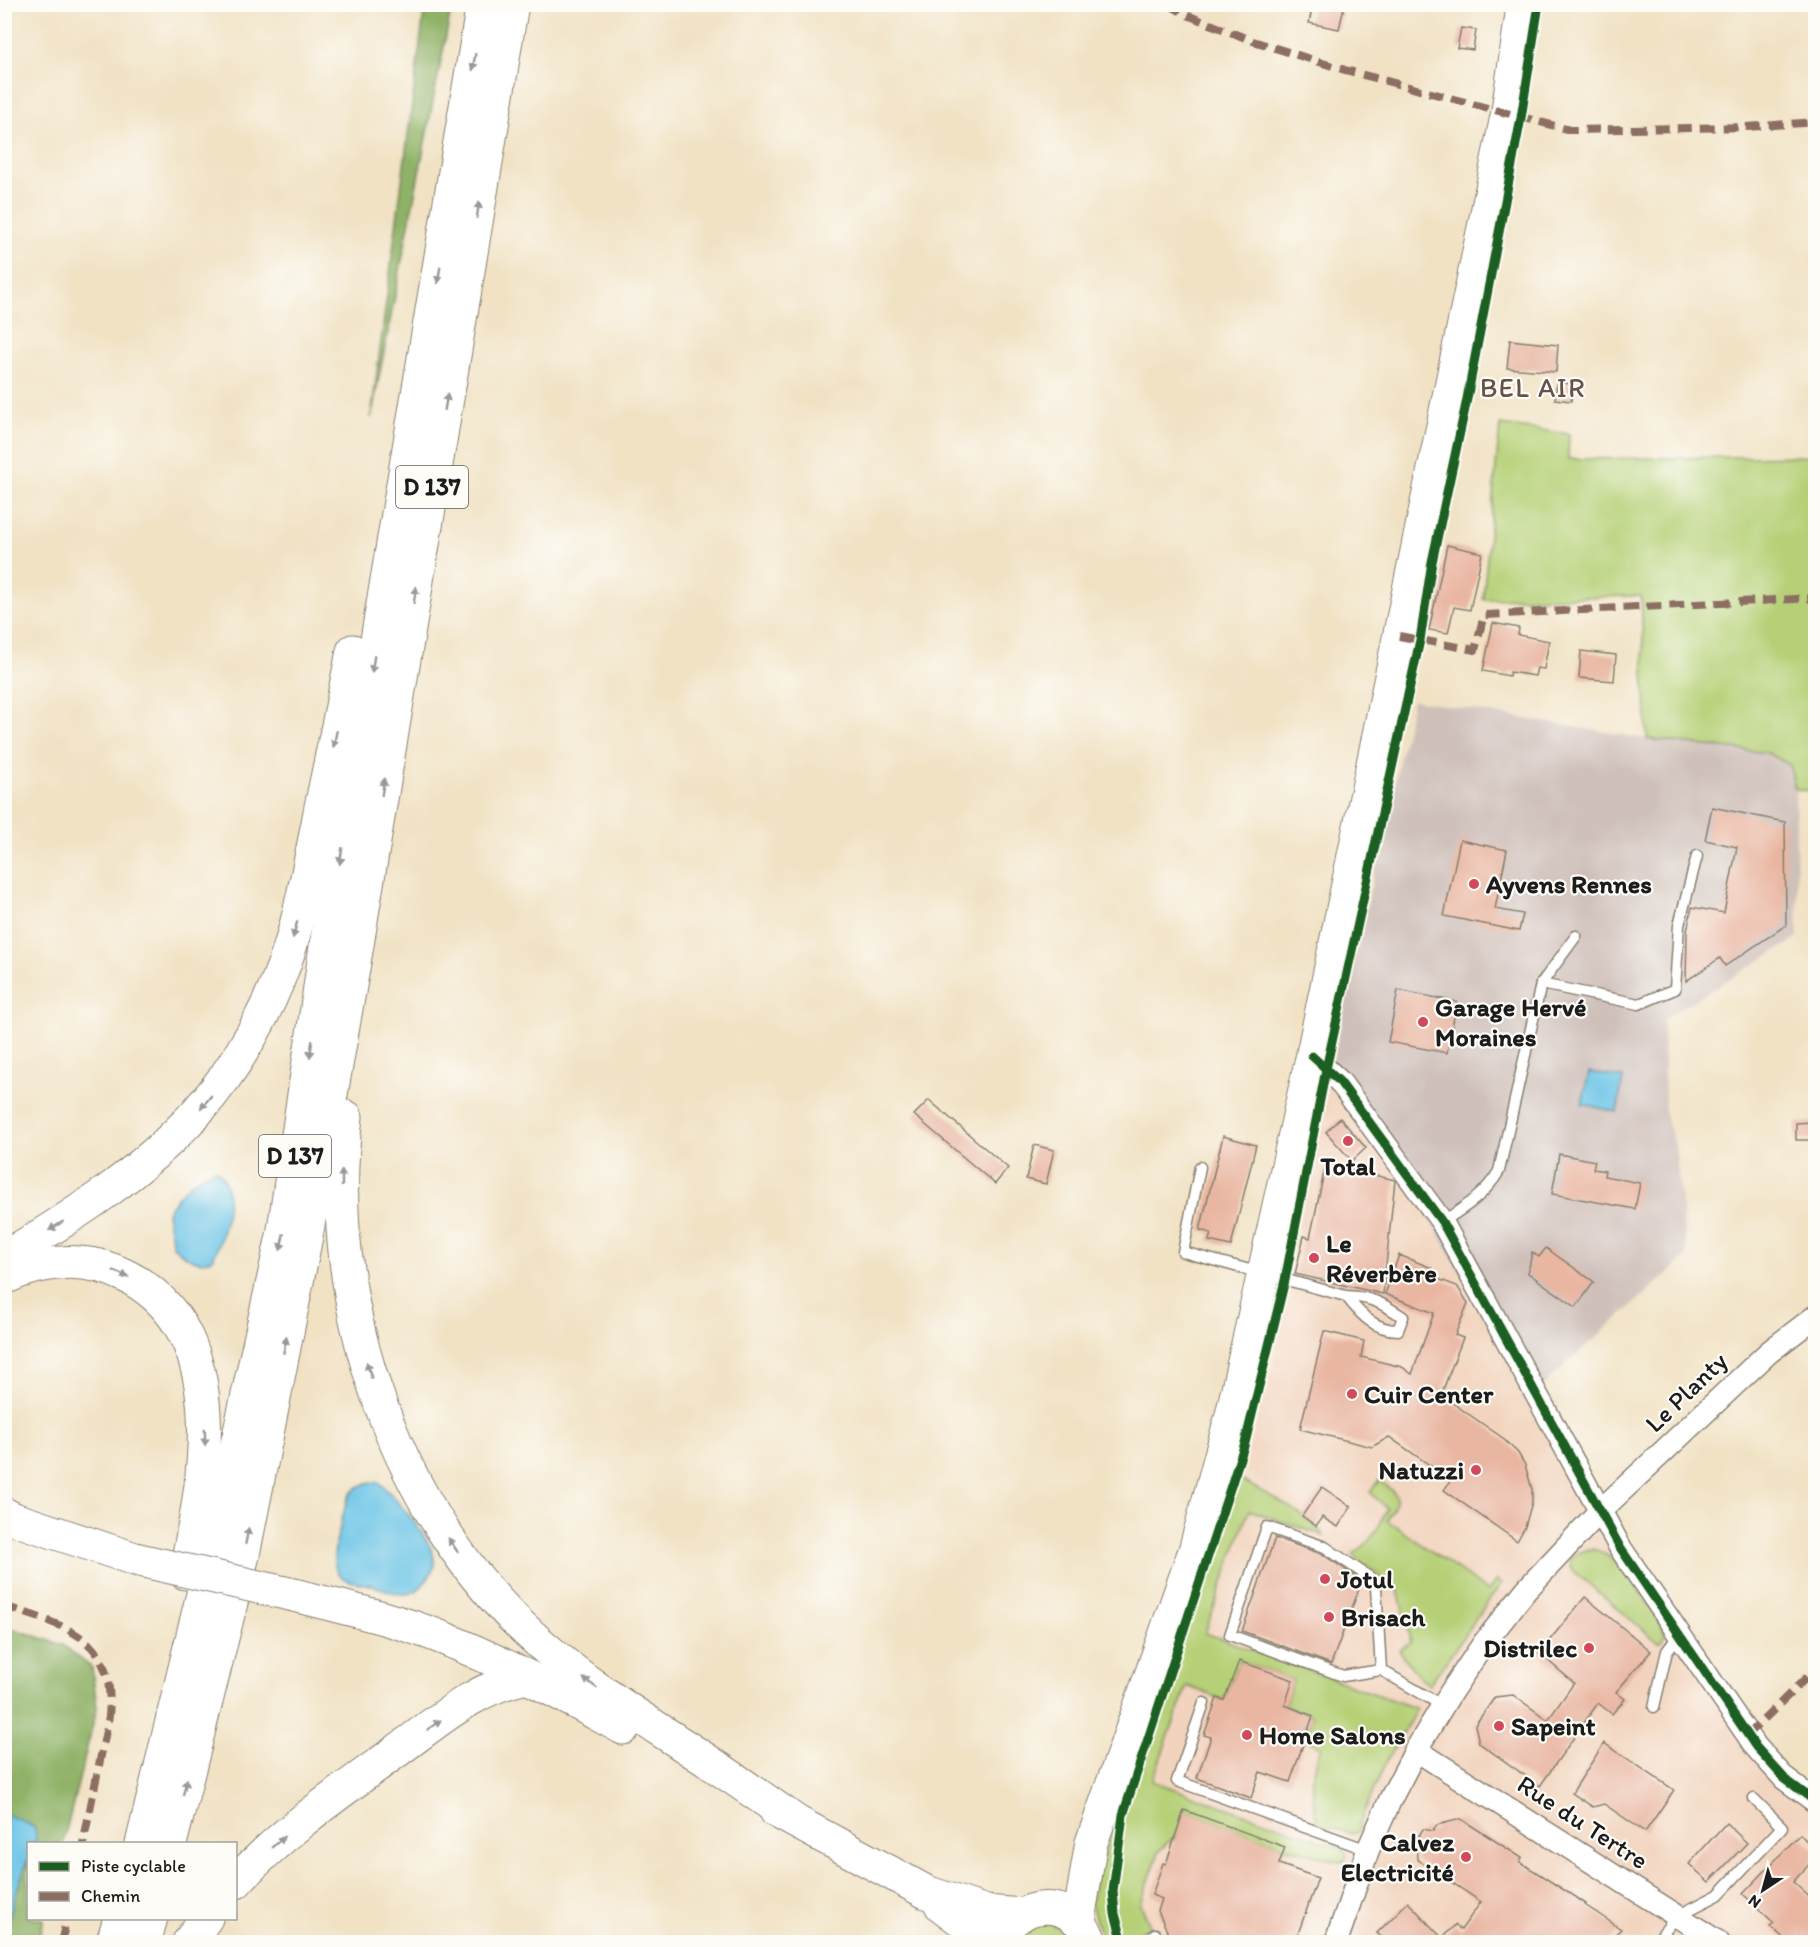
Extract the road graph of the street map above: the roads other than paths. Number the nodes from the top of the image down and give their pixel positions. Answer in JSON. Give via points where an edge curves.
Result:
{"nodes":[{"id":1,"x":483,"y":4,"type":"edge"},
{"id":2,"x":512,"y":4,"type":"edge"},
{"id":3,"x":1523,"y":4,"type":"edge"},
{"id":4,"x":408,"y":461,"type":"junction"},
{"id":5,"x":1697,"y":856,"type":"dead end"},
{"id":6,"x":1576,"y":936,"type":"dead end"},
{"id":7,"x":353,"y":969,"type":"junction"},
{"id":8,"x":1541,"y":984,"type":"junction"},
{"id":9,"x":1312,"y":1056,"type":"junction"},
{"id":10,"x":1200,"y":1167,"type":"dead end"},
{"id":11,"x":1442,"y":1222,"type":"junction"},
{"id":12,"x":4,"y":1258,"type":"edge"},
{"id":13,"x":1264,"y":1275,"type":"junction"},
{"id":14,"x":4,"y":1278,"type":"edge"},
{"id":15,"x":1346,"y":1296,"type":"junction"},
{"id":16,"x":1815,"y":1317,"type":"edge"},
{"id":17,"x":1599,"y":1512,"type":"junction"},
{"id":18,"x":4,"y":1514,"type":"edge"},
{"id":19,"x":4,"y":1531,"type":"edge"},
{"id":20,"x":135,"y":1558,"type":"junction"},
{"id":21,"x":1678,"y":1635,"type":"junction"},
{"id":22,"x":1381,"y":1670,"type":"junction"},
{"id":23,"x":528,"y":1677,"type":"junction"},
{"id":24,"x":1204,"y":1703,"type":"dead end"},
{"id":25,"x":1443,"y":1706,"type":"junction"},
{"id":26,"x":1654,"y":1707,"type":"dead end"},
{"id":27,"x":1416,"y":1750,"type":"junction"},
{"id":28,"x":1754,"y":1799,"type":"dead end"},
{"id":29,"x":1815,"y":1802,"type":"edge"},
{"id":30,"x":795,"y":1821,"type":"junction"},
{"id":31,"x":1094,"y":1836,"type":"junction"},
{"id":32,"x":152,"y":1842,"type":"edge"},
{"id":33,"x":152,"y":1842,"type":"edge"},
{"id":34,"x":152,"y":1842,"type":"edge"},
{"id":35,"x":1368,"y":1850,"type":"junction"},
{"id":36,"x":237,"y":1881,"type":"edge"},
{"id":37,"x":926,"y":1892,"type":"junction"},
{"id":38,"x":1030,"y":1911,"type":"junction"},
{"id":39,"x":1677,"y":1916,"type":"junction"},
{"id":40,"x":120,"y":1920,"type":"edge"},
{"id":41,"x":150,"y":1920,"type":"edge"},
{"id":42,"x":205,"y":1920,"type":"edge"},
{"id":43,"x":1086,"y":1933,"type":"edge"},
{"id":44,"x":114,"y":1942,"type":"edge"},
{"id":45,"x":144,"y":1942,"type":"edge"},
{"id":46,"x":189,"y":1942,"type":"edge"},
{"id":47,"x":986,"y":1942,"type":"edge"},
{"id":48,"x":999,"y":1942,"type":"edge"},
{"id":49,"x":1111,"y":1942,"type":"edge"},
{"id":50,"x":1336,"y":1942,"type":"edge"},
{"id":51,"x":1656,"y":1942,"type":"edge"},
{"id":52,"x":1719,"y":1942,"type":"edge"}],
"edges":[{"from":1,"to":4,"type":"highway","number":"D 137","one_way":true},
{"from":7,"to":2,"type":"highway","number":"D 137","one_way":true},
{"from":3,"to":9,"type":"main road","via":[[1507,114]]},
{"from":4,"to":12,"type":"highway","one_way":true,"via":[[388,493],[375,542],[301,904],[290,947],[263,1012],[212,1094],[170,1139],[93,1203]]},
{"from":4,"to":32,"type":"highway","number":"D 137","one_way":true,"via":[[327,940],[283,1236]]},
{"from":5,"to":8,"type":"lane","via":[[1679,925],[1676,989],[1639,1004]]},
{"from":6,"to":8,"type":"lane"},
{"from":30,"to":7,"type":"highway","one_way":true,"via":[[612,1699],[539,1643],[472,1571],[410,1473],[388,1427],[364,1356],[348,1268],[342,1156],[359,1023]]},
{"from":33,"to":7,"type":"highway","number":"D 137","one_way":true,"via":[[243,1555]]},
{"from":8,"to":11,"type":"lane","via":[[1498,1171],[1490,1186]]},
{"from":9,"to":11,"type":"street","via":[[1340,1082]]},
{"from":9,"to":13,"type":"main road"},
{"from":10,"to":13,"type":"lane","via":[[1183,1252]]},
{"from":11,"to":17,"type":"street"},
{"from":13,"to":15,"type":"lane"},
{"from":13,"to":31,"type":"main road","via":[[1195,1550]]},
{"from":14,"to":34,"type":"highway","one_way":true,"via":[[37,1266],[72,1261],[118,1272],[143,1286],[167,1308],[183,1331],[199,1372],[204,1414],[203,1474],[136,1810]]},
{"from":15,"to":15,"type":"lane","via":[[1361,1316],[1386,1330],[1398,1330],[1403,1317],[1371,1299]]},
{"from":16,"to":17,"type":"street","name":"Le Planty","via":[[1769,1352]]},
{"from":17,"to":21,"type":"street"},
{"from":17,"to":25,"type":"street","name":"Le Planty","via":[[1526,1590],[1484,1643]]},
{"from":18,"to":20,"type":"highway"},
{"from":19,"to":20,"type":"highway","via":[[74,1551]]},
{"from":20,"to":23,"type":"highway","bridge":true,"via":[[408,1625]]},
{"from":21,"to":26,"type":"lane","via":[[1667,1652]]},
{"from":21,"to":29,"type":"street","via":[[1764,1758]]},
{"from":22,"to":22,"type":"lane","via":[[1376,1587],[1372,1579],[1325,1547],[1267,1527],[1230,1635],[1343,1676]]},
{"from":22,"to":25,"type":"lane"},
{"from":23,"to":30,"type":"highway"},
{"from":36,"to":23,"type":"highway","one_way":true,"via":[[318,1808],[451,1712],[495,1685]]},
{"from":24,"to":35,"type":"lane","via":[[1178,1781]]},
{"from":25,"to":27,"type":"street","name":"Le Planty"},
{"from":27,"to":35,"type":"street","name":"Le Planty"},
{"from":27,"to":39,"type":"street","name":"Rue du Tertre"},
{"from":28,"to":39,"type":"lane","via":[[1782,1827],[1718,1895]]},
{"from":30,"to":37,"type":"highway"},
{"from":31,"to":38,"type":"main road","via":[[1068,1878],[1050,1899]]},
{"from":31,"to":43,"type":"main road","via":[[1080,1911]]},
{"from":31,"to":49,"type":"main road","via":[[1107,1858],[1099,1905]]},
{"from":35,"to":50,"type":"street","name":"Le Planty"},
{"from":37,"to":38,"type":"highway","via":[[986,1912]]},
{"from":37,"to":47,"type":"highway"},
{"from":38,"to":43,"type":"main road","via":[[1062,1911],[1072,1916]]},
{"from":38,"to":48,"type":"main road","via":[[1007,1927]]},
{"from":39,"to":51,"type":"lane"},
{"from":39,"to":52,"type":"street","name":"Rue du Tertre"},
{"from":40,"to":44,"type":"highway"},
{"from":41,"to":45,"type":"highway"},
{"from":42,"to":46,"type":"highway"}]}
